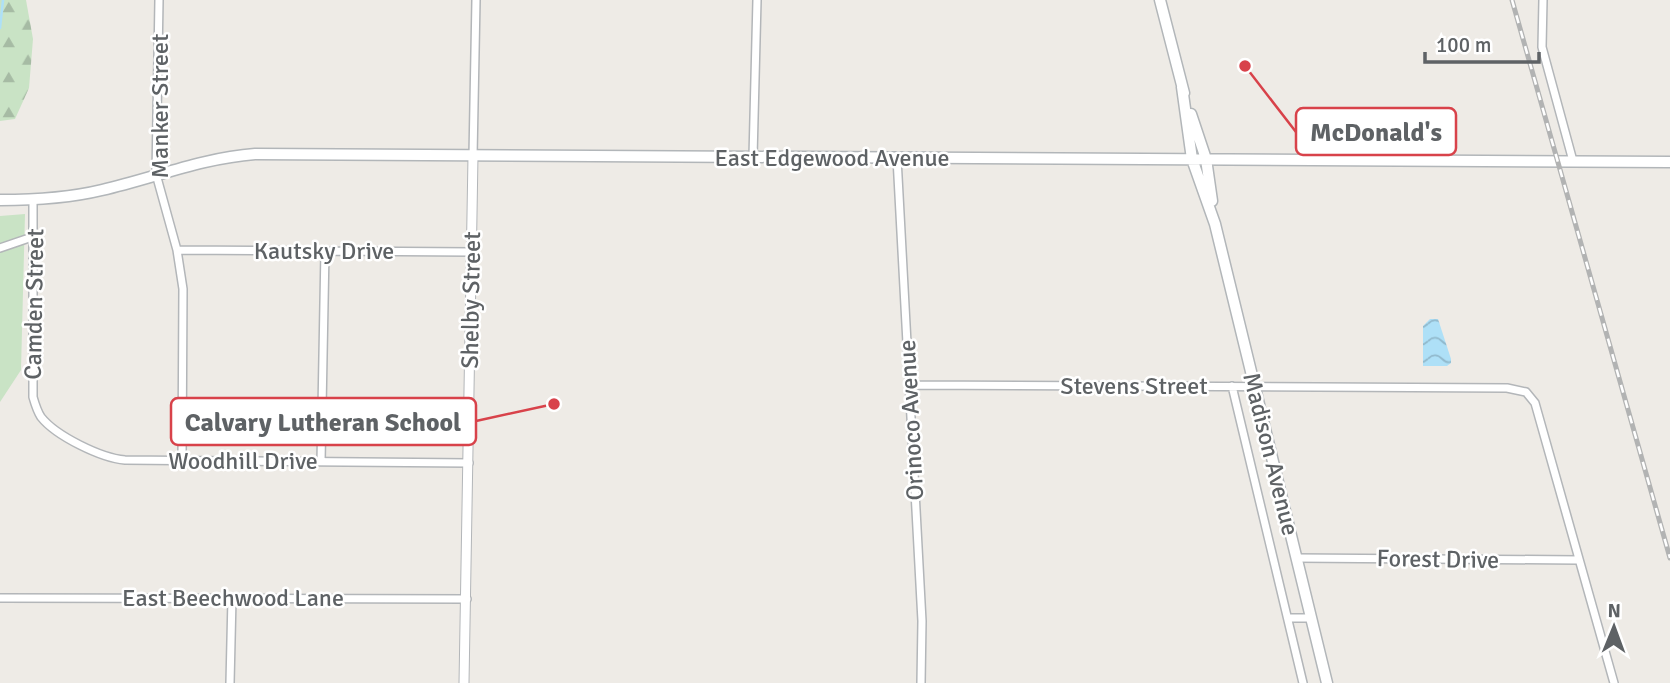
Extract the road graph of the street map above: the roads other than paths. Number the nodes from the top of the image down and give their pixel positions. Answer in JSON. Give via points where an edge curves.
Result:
{"nodes":[{"id":1,"x":159,"y":0,"type":"edge"},
{"id":2,"x":476,"y":0,"type":"edge"},
{"id":3,"x":757,"y":0,"type":"edge"},
{"id":4,"x":1160,"y":0,"type":"edge"},
{"id":5,"x":1543,"y":0,"type":"edge"},
{"id":6,"x":1182,"y":87,"type":"junction"},
{"id":7,"x":473,"y":156,"type":"junction"},
{"id":8,"x":753,"y":157,"type":"junction"},
{"id":9,"x":897,"y":158,"type":"junction"},
{"id":10,"x":1192,"y":159,"type":"junction"},
{"id":11,"x":1206,"y":159,"type":"junction"},
{"id":12,"x":1573,"y":161,"type":"junction"},
{"id":13,"x":1670,"y":162,"type":"edge"},
{"id":14,"x":156,"y":174,"type":"junction"},
{"id":15,"x":0,"y":200,"type":"edge"},
{"id":16,"x":33,"y":200,"type":"junction"},
{"id":17,"x":1215,"y":224,"type":"junction"},
{"id":18,"x":35,"y":236,"type":"junction"},
{"id":19,"x":0,"y":247,"type":"edge"},
{"id":20,"x":177,"y":250,"type":"junction"},
{"id":21,"x":325,"y":250,"type":"junction"},
{"id":22,"x":472,"y":251,"type":"junction"},
{"id":23,"x":909,"y":385,"type":"junction"},
{"id":24,"x":1232,"y":386,"type":"junction"},
{"id":25,"x":1255,"y":386,"type":"junction"},
{"id":26,"x":36,"y":407,"type":"joint"},
{"id":27,"x":182,"y":461,"type":"junction"},
{"id":28,"x":321,"y":462,"type":"junction"},
{"id":29,"x":468,"y":463,"type":"junction"},
{"id":30,"x":1296,"y":558,"type":"junction"},
{"id":31,"x":1579,"y":560,"type":"junction"},
{"id":32,"x":0,"y":598,"type":"edge"},
{"id":33,"x":232,"y":598,"type":"junction"},
{"id":34,"x":467,"y":599,"type":"junction"},
{"id":35,"x":1288,"y":618,"type":"junction"},
{"id":36,"x":1311,"y":618,"type":"junction"},
{"id":37,"x":230,"y":683,"type":"edge"},
{"id":38,"x":464,"y":683,"type":"edge"},
{"id":39,"x":921,"y":683,"type":"edge"},
{"id":40,"x":1303,"y":683,"type":"edge"},
{"id":41,"x":1327,"y":683,"type":"edge"},
{"id":42,"x":1614,"y":683,"type":"edge"}],
"edges":[{"from":1,"to":14,"type":"street","name":"Manker Street"},
{"from":2,"to":7,"type":"street","name":"Shelby Street"},
{"from":3,"to":8,"type":"street"},
{"from":4,"to":6,"type":"main road","name":"Madison Avenue"},
{"from":5,"to":12,"type":"street","via":[[1542,47]]},
{"from":6,"to":10,"type":"main road","name":"Madison Avenue"},
{"from":6,"to":11,"type":"main road","name":"Madison Avenue"},
{"from":7,"to":8,"type":"main road","name":"East Edgewood Avenue"},
{"from":7,"to":14,"type":"main road","name":"East Edgewood Avenue","via":[[255,153]]},
{"from":7,"to":22,"type":"street","name":"Shelby Street"},
{"from":8,"to":9,"type":"main road","name":"East Edgewood Avenue"},
{"from":9,"to":10,"type":"main road","name":"East Edgewood Avenue"},
{"from":9,"to":23,"type":"street","name":"Orinoco Avenue"},
{"from":10,"to":11,"type":"main road","name":"East Edgewood Avenue"},
{"from":10,"to":17,"type":"main road","name":"Madison Avenue"},
{"from":11,"to":12,"type":"main road","name":"East Edgewood Avenue"},
{"from":11,"to":17,"type":"main road","name":"Madison Avenue"},
{"from":12,"to":13,"type":"main road","name":"East Edgewood Avenue"},
{"from":14,"to":16,"type":"main road","name":"East Edgewood Avenue","via":[[90,193]]},
{"from":14,"to":20,"type":"street","name":"Manker Street"},
{"from":15,"to":16,"type":"main road","name":"East Edgewood Avenue"},
{"from":16,"to":18,"type":"street","name":"Camden Street"},
{"from":17,"to":25,"type":"main road","name":"Madison Avenue"},
{"from":18,"to":19,"type":"street"},
{"from":18,"to":26,"type":"street","name":"Camden Street"},
{"from":20,"to":21,"type":"street","name":"Kautsky Drive"},
{"from":20,"to":27,"type":"street","name":"Manker Street","via":[[184,303]]},
{"from":21,"to":22,"type":"street","name":"Kautsky Drive"},
{"from":21,"to":28,"type":"street"},
{"from":22,"to":29,"type":"street","name":"Shelby Street"},
{"from":23,"to":24,"type":"street","name":"Stevens Street"},
{"from":23,"to":39,"type":"street","name":"Orinoco Avenue"},
{"from":24,"to":25,"type":"street","name":"Stevens Street"},
{"from":24,"to":35,"type":"street","name":"Madison Avenue"},
{"from":25,"to":30,"type":"main road","name":"Madison Avenue"},
{"from":25,"to":31,"type":"street","name":"Stevens Street","via":[[1510,388],[1526,392],[1535,403]]},
{"from":26,"to":27,"type":"street","name":"Woodhill Drive","via":[[48,424],[99,455]]},
{"from":27,"to":28,"type":"street","name":"Woodhill Drive"},
{"from":28,"to":29,"type":"street","name":"Woodhill Drive"},
{"from":29,"to":34,"type":"street","name":"Shelby Street"},
{"from":30,"to":31,"type":"street","name":"Forest Drive"},
{"from":30,"to":36,"type":"main road","name":"Madison Avenue"},
{"from":31,"to":42,"type":"street"},
{"from":32,"to":33,"type":"street","name":"East Beechwood Lane"},
{"from":33,"to":34,"type":"street","name":"East Beechwood Lane"},
{"from":33,"to":37,"type":"street"},
{"from":34,"to":38,"type":"street","name":"Shelby Street"},
{"from":35,"to":36,"type":"street"},
{"from":35,"to":40,"type":"street","name":"Madison Avenue"},
{"from":36,"to":41,"type":"main road","name":"Madison Avenue"}]}
